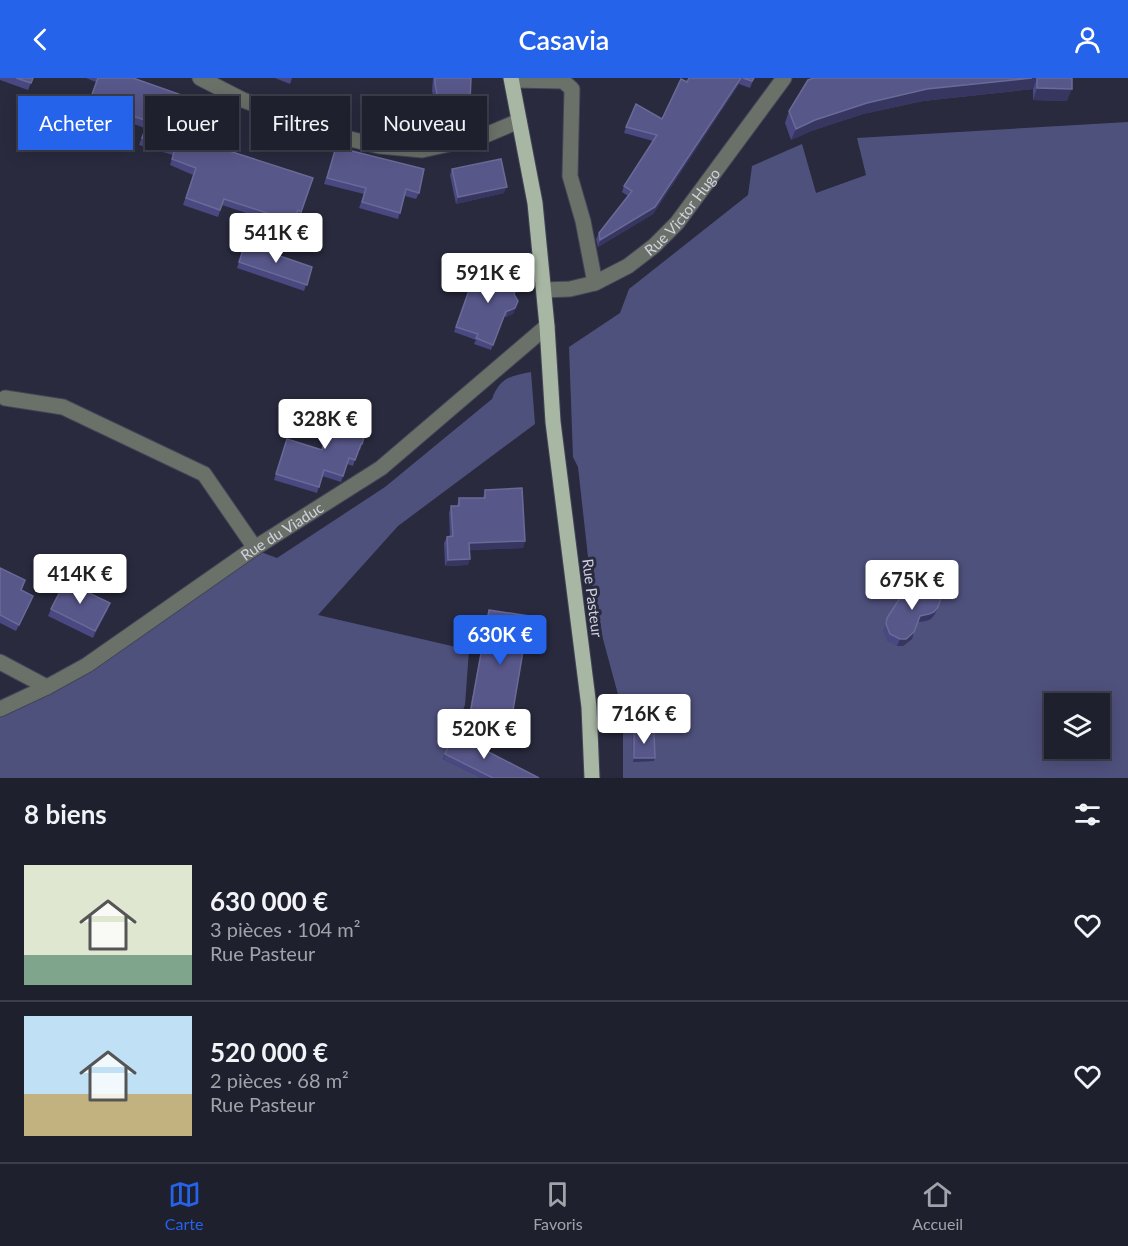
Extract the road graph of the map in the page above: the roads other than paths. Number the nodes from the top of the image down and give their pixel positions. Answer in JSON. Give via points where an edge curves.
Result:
{"nodes":[{"id":1,"x":200,"y":78,"type":"edge"},
{"id":2,"x":784,"y":78,"type":"edge"},
{"id":3,"x":511,"y":79,"type":"edge"},
{"id":4,"x":519,"y":121,"type":"junction"},
{"id":5,"x":595,"y":284,"type":"junction"},
{"id":6,"x":544,"y":290,"type":"junction"},
{"id":7,"x":547,"y":326,"type":"junction"},
{"id":8,"x":5,"y":398,"type":"dead end"},
{"id":9,"x":255,"y":548,"type":"junction"},
{"id":10,"x":0,"y":662,"type":"edge"},
{"id":11,"x":47,"y":687,"type":"junction"},
{"id":12,"x":0,"y":709,"type":"edge"},
{"id":13,"x":592,"y":778,"type":"edge"}],
"edges":[{"from":1,"to":4,"type":"street","via":[[285,116],[379,146],[422,150],[481,137]]},
{"from":2,"to":5,"type":"street","name":"Rue Victor Hugo","via":[[677,223],[628,266]]},
{"from":3,"to":4,"type":"main road","name":"Rue Pasteur"},
{"from":3,"to":5,"type":"street","via":[[563,81],[572,89],[570,176]]},
{"from":4,"to":6,"type":"main road","name":"Rue Pasteur","via":[[535,203]]},
{"from":5,"to":6,"type":"street","name":"Rue Victor Hugo"},
{"from":6,"to":7,"type":"main road","name":"Rue Pasteur"},
{"from":7,"to":9,"type":"street","name":"Rue du Viaduc","via":[[381,468]]},
{"from":7,"to":13,"type":"main road","name":"Rue Pasteur","via":[[553,422],[589,707]]},
{"from":8,"to":9,"type":"street","via":[[63,407],[204,474]]},
{"from":9,"to":11,"type":"street","name":"Rue du Viaduc","via":[[87,665]]},
{"from":10,"to":11,"type":"street"},
{"from":11,"to":12,"type":"street","name":"Rue du Viaduc"}]}
